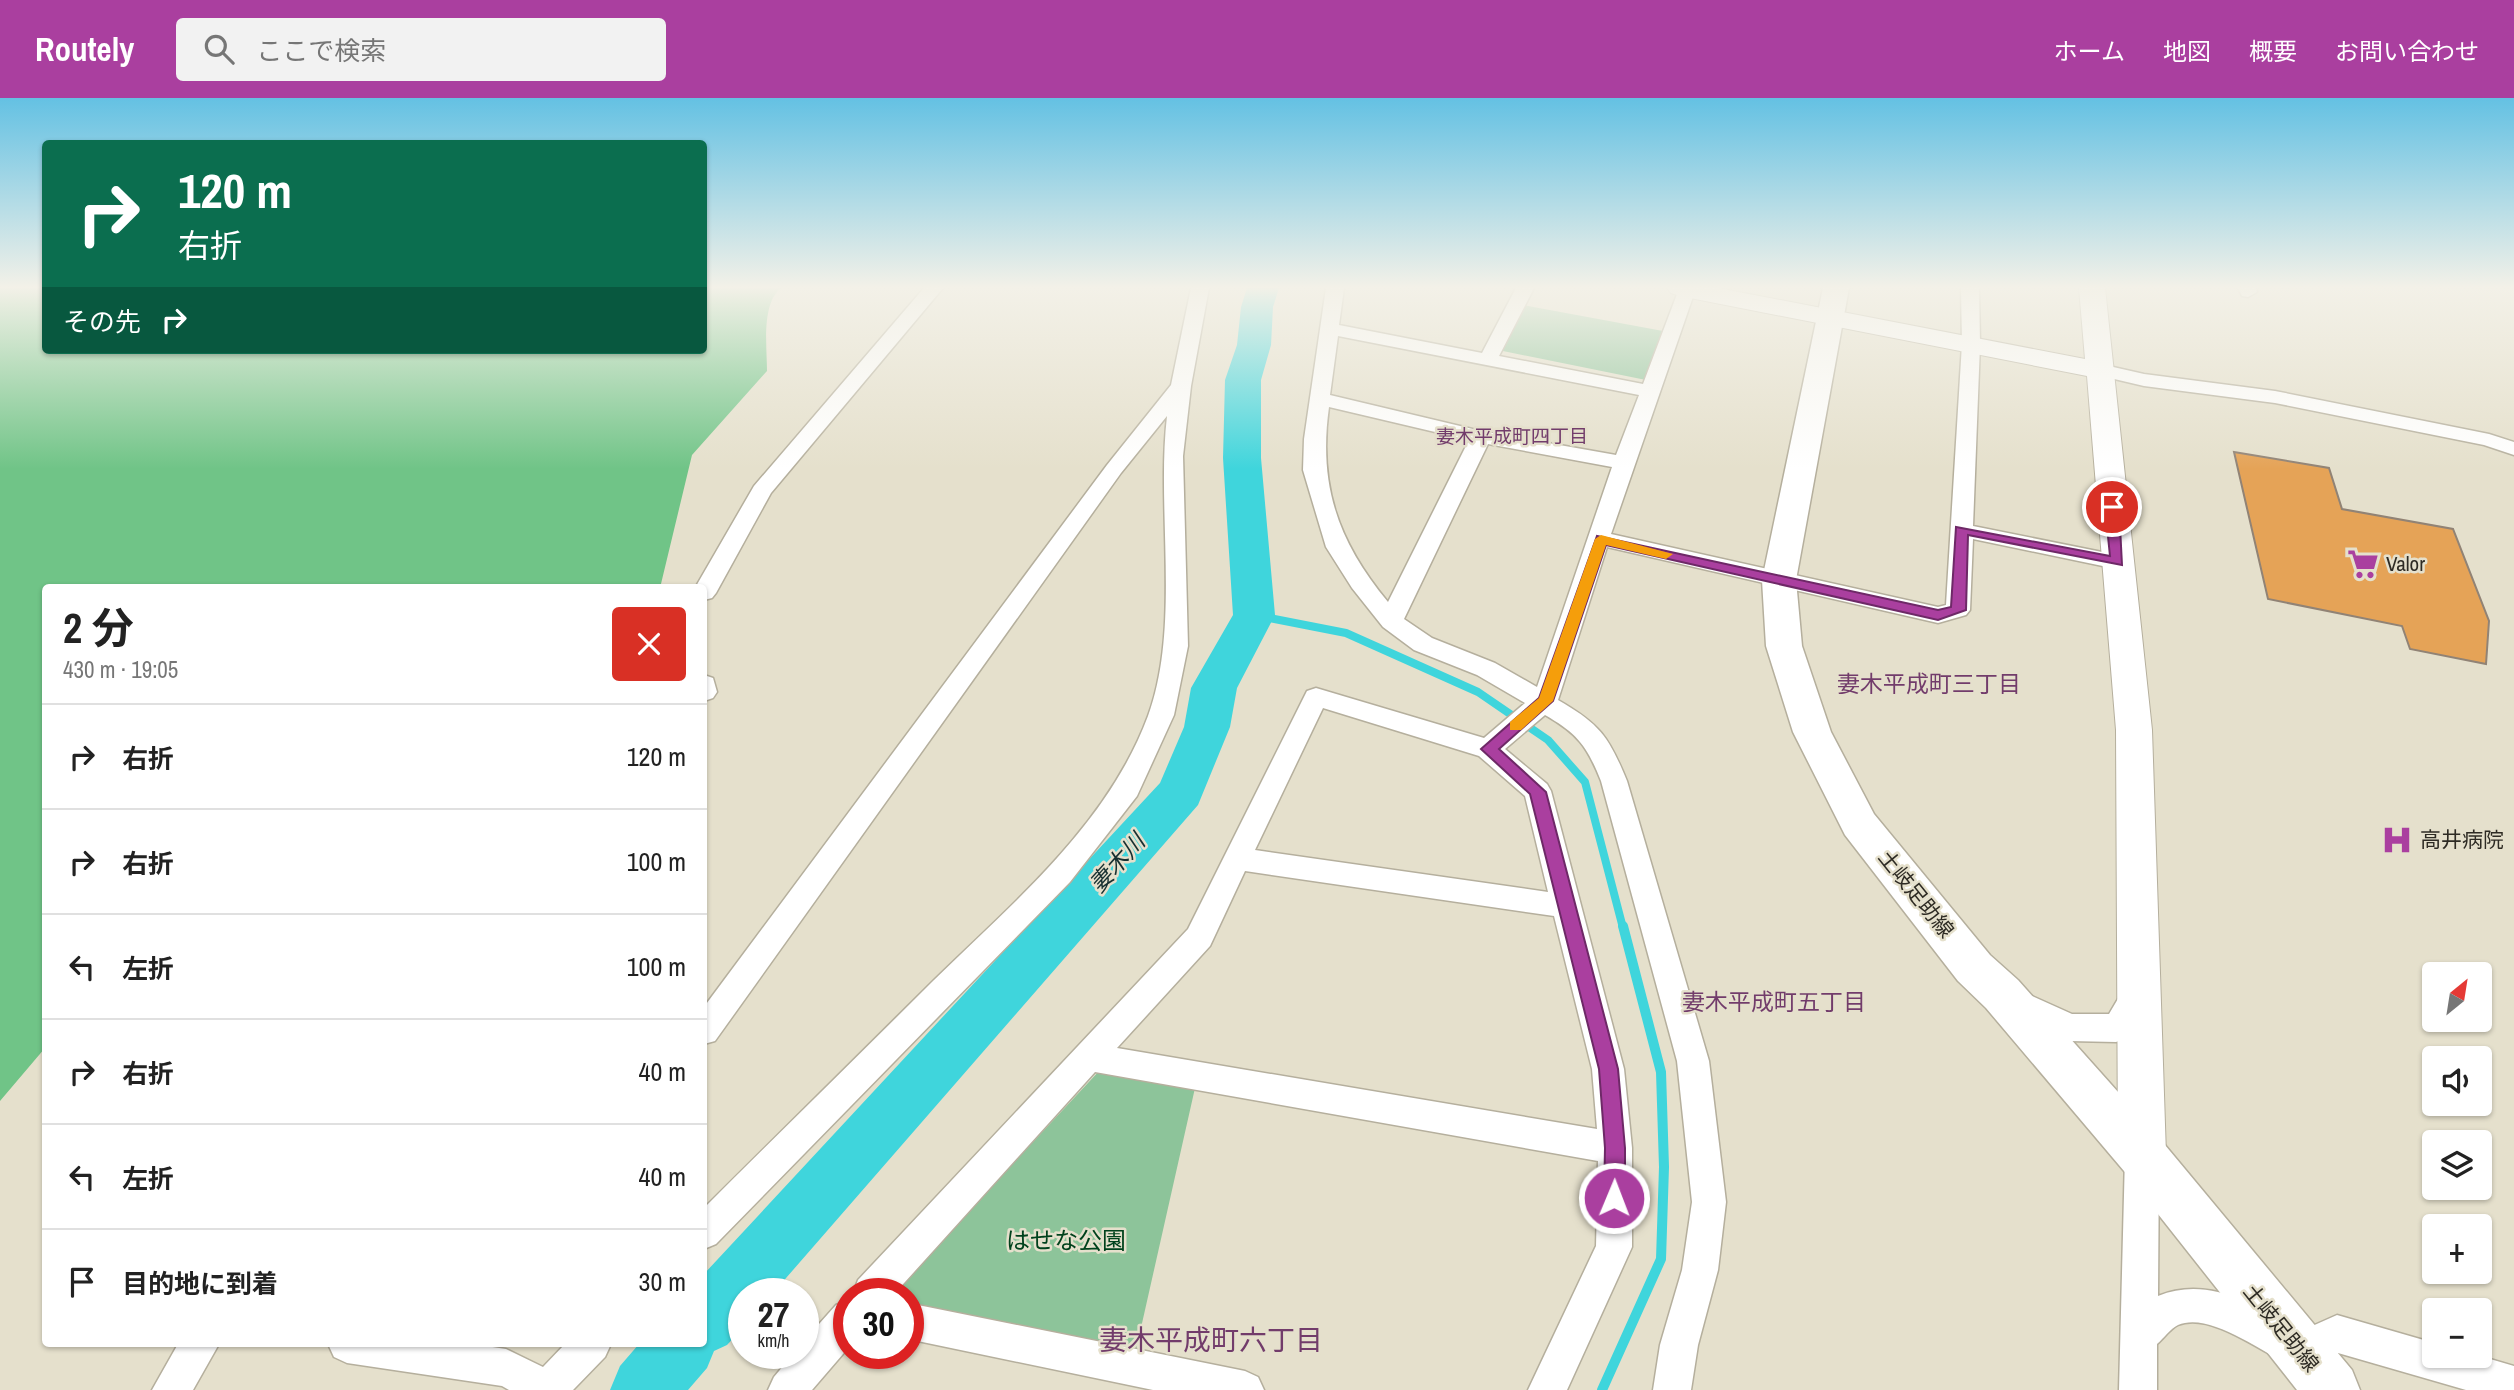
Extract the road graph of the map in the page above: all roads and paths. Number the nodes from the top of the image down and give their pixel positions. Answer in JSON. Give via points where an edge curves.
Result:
{"nodes":[{"id":1,"x":883,"y":348,"type":"edge"},
{"id":2,"x":1188,"y":348,"type":"edge"},
{"id":3,"x":1325,"y":348,"type":"edge"},
{"id":4,"x":1437,"y":348,"type":"edge"},
{"id":5,"x":1494,"y":348,"type":"edge"},
{"id":6,"x":1666,"y":348,"type":"edge"},
{"id":7,"x":1824,"y":348,"type":"edge"},
{"id":8,"x":1971,"y":348,"type":"edge"},
{"id":9,"x":1993,"y":348,"type":"edge"},
{"id":10,"x":2097,"y":348,"type":"edge"},
{"id":11,"x":1489,"y":358,"type":"junction"},
{"id":12,"x":2099,"y":369,"type":"junction"},
{"id":13,"x":1181,"y":386,"type":"junction"},
{"id":14,"x":1652,"y":392,"type":"junction"},
{"id":15,"x":1321,"y":399,"type":"junction"},
{"id":16,"x":1481,"y":437,"type":"junction"},
{"id":17,"x":2514,"y":439,"type":"edge"},
{"id":18,"x":2489,"y":440,"type":"junction"},
{"id":19,"x":2514,"y":449,"type":"edge"},
{"id":20,"x":1624,"y":463,"type":"junction"},
{"id":21,"x":1961,"y":530,"type":"junction"},
{"id":22,"x":1601,"y":539,"type":"junction"},
{"id":23,"x":2117,"y":562,"type":"junction"},
{"id":24,"x":1779,"y":580,"type":"junction"},
{"id":25,"x":707,"y":588,"type":"edge"},
{"id":26,"x":1391,"y":621,"type":"junction"},
{"id":27,"x":1545,"y":701,"type":"junction"},
{"id":28,"x":1489,"y":749,"type":"junction"},
{"id":29,"x":1239,"y":859,"type":"junction"},
{"id":30,"x":1567,"y":906,"type":"junction"},
{"id":31,"x":2139,"y":988,"type":"junction"},
{"id":32,"x":2002,"y":995,"type":"junction"},
{"id":33,"x":707,"y":1027,"type":"edge"},
{"id":34,"x":1089,"y":1057,"type":"junction"},
{"id":35,"x":1615,"y":1148,"type":"junction"},
{"id":36,"x":2142,"y":1155,"type":"junction"},
{"id":37,"x":707,"y":1229,"type":"edge"},
{"id":38,"x":885,"y":1278,"type":"edge"},
{"id":39,"x":924,"y":1324,"type":"edge"},
{"id":40,"x":2139,"y":1335,"type":"junction"},
{"id":41,"x":833,"y":1337,"type":"edge"},
{"id":42,"x":198,"y":1347,"type":"edge"},
{"id":43,"x":392,"y":1347,"type":"edge"},
{"id":44,"x":589,"y":1347,"type":"edge"},
{"id":45,"x":2299,"y":1351,"type":"junction"},
{"id":46,"x":467,"y":1352,"type":"edge"},
{"id":47,"x":2514,"y":1385,"type":"edge"},
{"id":48,"x":171,"y":1390,"type":"edge"},
{"id":49,"x":546,"y":1390,"type":"edge"},
{"id":50,"x":787,"y":1390,"type":"edge"},
{"id":51,"x":1245,"y":1390,"type":"edge"},
{"id":52,"x":1547,"y":1390,"type":"edge"},
{"id":53,"x":1672,"y":1390,"type":"edge"},
{"id":54,"x":2138,"y":1390,"type":"edge"},
{"id":55,"x":2332,"y":1390,"type":"edge"}],
"edges":[{"from":1,"to":25,"type":"street","via":[[762,491]]},
{"from":2,"to":13,"type":"street"},
{"from":3,"to":15,"type":"street"},
{"from":4,"to":11,"type":"street"},
{"from":5,"to":11,"type":"street"},
{"from":6,"to":14,"type":"street"},
{"from":7,"to":24,"type":"main road","name":"土岐足助線"},
{"from":8,"to":21,"type":"street"},
{"from":9,"to":12,"type":"street"},
{"from":10,"to":12,"type":"street"},
{"from":11,"to":14,"type":"street"},
{"from":12,"to":18,"type":"street","via":[[2144,380],[2275,397]]},
{"from":12,"to":23,"type":"street"},
{"from":13,"to":33,"type":"street","via":[[1114,469]]},
{"from":13,"to":37,"type":"street","via":[[1173,456],[1177,646],[1161,715],[1124,796],[1060,874]]},
{"from":14,"to":20,"type":"street"},
{"from":15,"to":16,"type":"street"},
{"from":15,"to":26,"type":"street","via":[[1314,470],[1324,507],[1337,547]]},
{"from":16,"to":20,"type":"street"},
{"from":16,"to":26,"type":"street"},
{"from":17,"to":18,"type":"street"},
{"from":18,"to":19,"type":"street"},
{"from":20,"to":22,"type":"street"},
{"from":21,"to":23,"type":"street"},
{"from":21,"to":24,"type":"street","via":[[1958,610],[1938,615]]},
{"from":22,"to":24,"type":"street"},
{"from":22,"to":27,"type":"street"},
{"from":23,"to":31,"type":"street","via":[[2134,730]]},
{"from":24,"to":32,"type":"main road","name":"土岐足助線","via":[[1784,646],[1812,732],[1860,824],[1974,968]]},
{"from":26,"to":27,"type":"street","via":[[1423,644],[1486,668]]},
{"from":27,"to":28,"type":"street"},
{"from":27,"to":53,"type":"street","via":[[1599,744],[1614,781],[1693,1061],[1709,1202],[1700,1270]]},
{"from":28,"to":29,"type":"street","via":[[1316,696]]},
{"from":28,"to":30,"type":"street","via":[[1537,792]]},
{"from":29,"to":30,"type":"street"},
{"from":29,"to":34,"type":"street","via":[[1199,937]]},
{"from":30,"to":35,"type":"street","via":[[1608,1069]]},
{"from":31,"to":32,"type":"street","via":[[2127,1017],[2116,1028],[2070,1027]]},
{"from":31,"to":36,"type":"street"},
{"from":32,"to":36,"type":"main road","name":"土岐足助線"},
{"from":34,"to":35,"type":"street"},
{"from":34,"to":38,"type":"street"},
{"from":35,"to":52,"type":"street","via":[[1614,1247]]},
{"from":36,"to":40,"type":"street"},
{"from":36,"to":45,"type":"main road","name":"土岐足助線"},
{"from":39,"to":51,"type":"street"},
{"from":40,"to":45,"type":"street","via":[[2167,1311],[2186,1305],[2249,1322]]},
{"from":40,"to":54,"type":"street"},
{"from":41,"to":50,"type":"street"},
{"from":42,"to":48,"type":"street"},
{"from":43,"to":46,"type":"street"},
{"from":44,"to":49,"type":"street"},
{"from":45,"to":47,"type":"street","via":[[2337,1334]]},
{"from":45,"to":55,"type":"main road","name":"土岐足助線"},
{"from":46,"to":49,"type":"street"}]}
